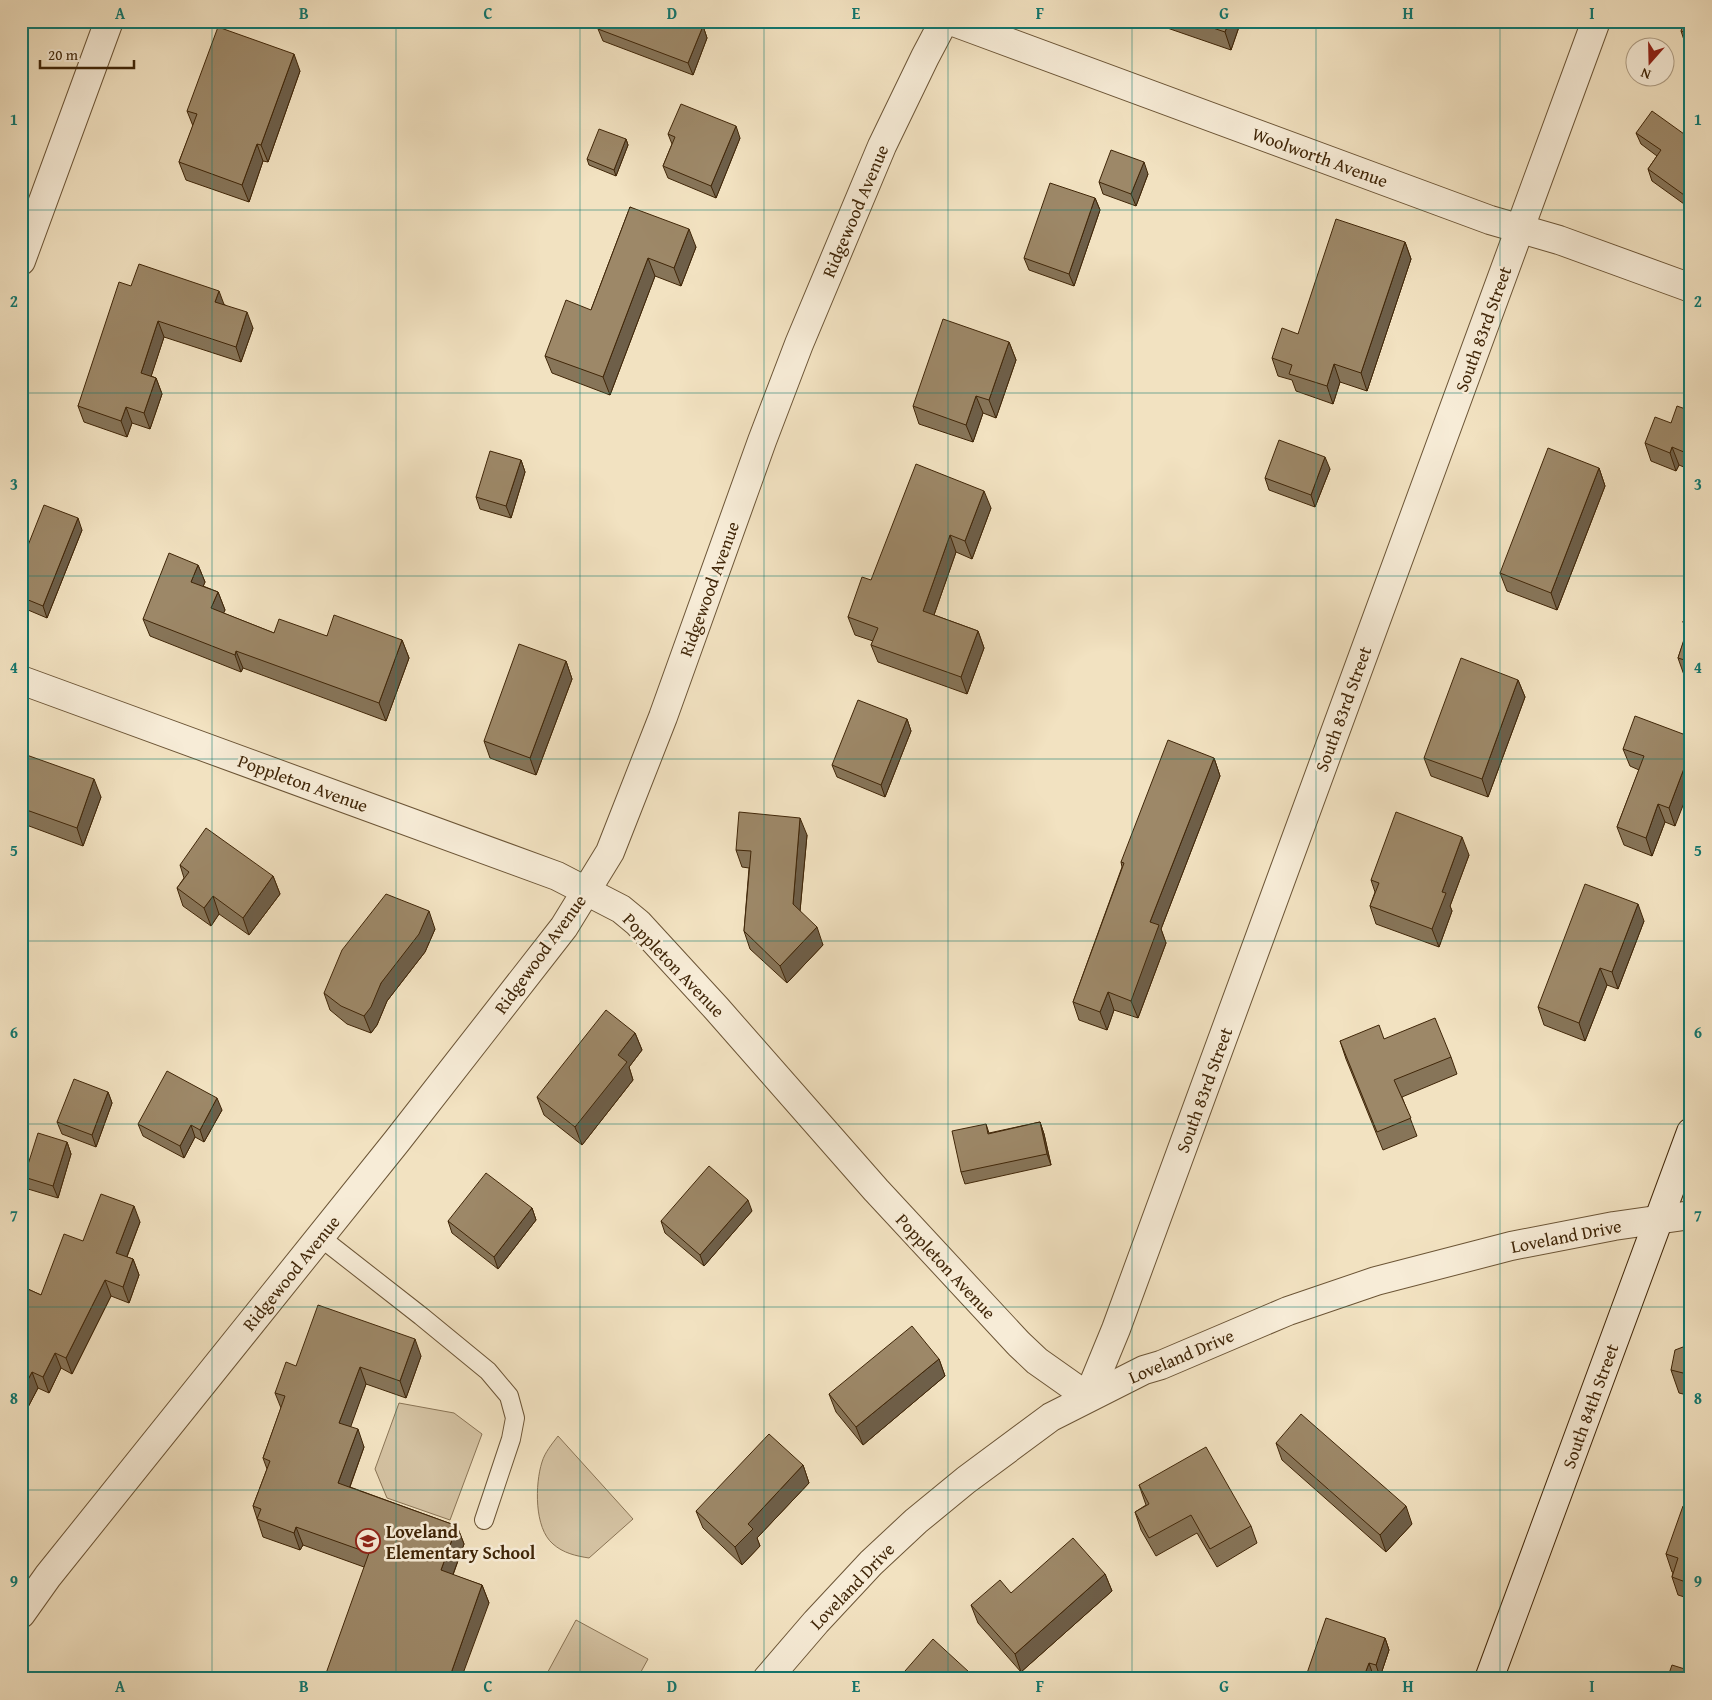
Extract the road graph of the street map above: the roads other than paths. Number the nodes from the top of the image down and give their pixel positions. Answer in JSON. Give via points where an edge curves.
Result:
{"nodes":[{"id":1,"x":109,"y":21,"type":"edge"},
{"id":2,"x":944,"y":21,"type":"edge"},
{"id":3,"x":951,"y":21,"type":"edge"},
{"id":4,"x":1596,"y":21,"type":"edge"},
{"id":5,"x":1519,"y":229,"type":"junction"},
{"id":6,"x":21,"y":261,"type":"edge"},
{"id":7,"x":1691,"y":288,"type":"edge"},
{"id":8,"x":21,"y":680,"type":"edge"},
{"id":9,"x":586,"y":891,"type":"junction"},
{"id":10,"x":1691,"y":1132,"type":"edge"},
{"id":11,"x":1691,"y":1215,"type":"edge"},
{"id":12,"x":1658,"y":1221,"type":"junction"},
{"id":13,"x":320,"y":1237,"type":"junction"},
{"id":14,"x":1088,"y":1397,"type":"junction"},
{"id":15,"x":484,"y":1520,"type":"dead end"},
{"id":16,"x":21,"y":1614,"type":"edge"},
{"id":17,"x":767,"y":1679,"type":"edge"},
{"id":18,"x":1489,"y":1679,"type":"edge"}],
"edges":[{"from":1,"to":6,"type":"street"},
{"from":2,"to":9,"type":"street","name":"Ridgewood Avenue","via":[[882,146],[799,344],[663,717],[610,852]]},
{"from":3,"to":5,"type":"street","name":"Woolworth Avenue"},
{"from":4,"to":5,"type":"street","name":"South 83rd Street"},
{"from":5,"to":7,"type":"street","name":"Woolworth Avenue"},
{"from":5,"to":14,"type":"street","name":"South 83rd Street","via":[[1123,1311]]},
{"from":8,"to":9,"type":"street","name":"Poppleton Avenue","via":[[557,876]]},
{"from":9,"to":13,"type":"street","name":"Ridgewood Avenue","via":[[564,927]]},
{"from":9,"to":14,"type":"street","name":"Poppleton Avenue","via":[[621,909],[638,923],[876,1190],[1019,1344]]},
{"from":10,"to":12,"type":"street","name":"South 84th Street"},
{"from":11,"to":12,"type":"street","name":"Loveland Drive"},
{"from":12,"to":14,"type":"street","name":"Loveland Drive","via":[[1511,1246],[1376,1281],[1288,1311],[1144,1370]]},
{"from":12,"to":18,"type":"street","name":"South 84th Street"},
{"from":13,"to":15,"type":"lane","via":[[488,1371],[510,1396],[514,1418],[511,1439]]},
{"from":13,"to":16,"type":"street","name":"Ridgewood Avenue"},
{"from":14,"to":17,"type":"street","name":"Loveland Drive","via":[[1051,1417],[916,1521],[871,1563]]}]}
